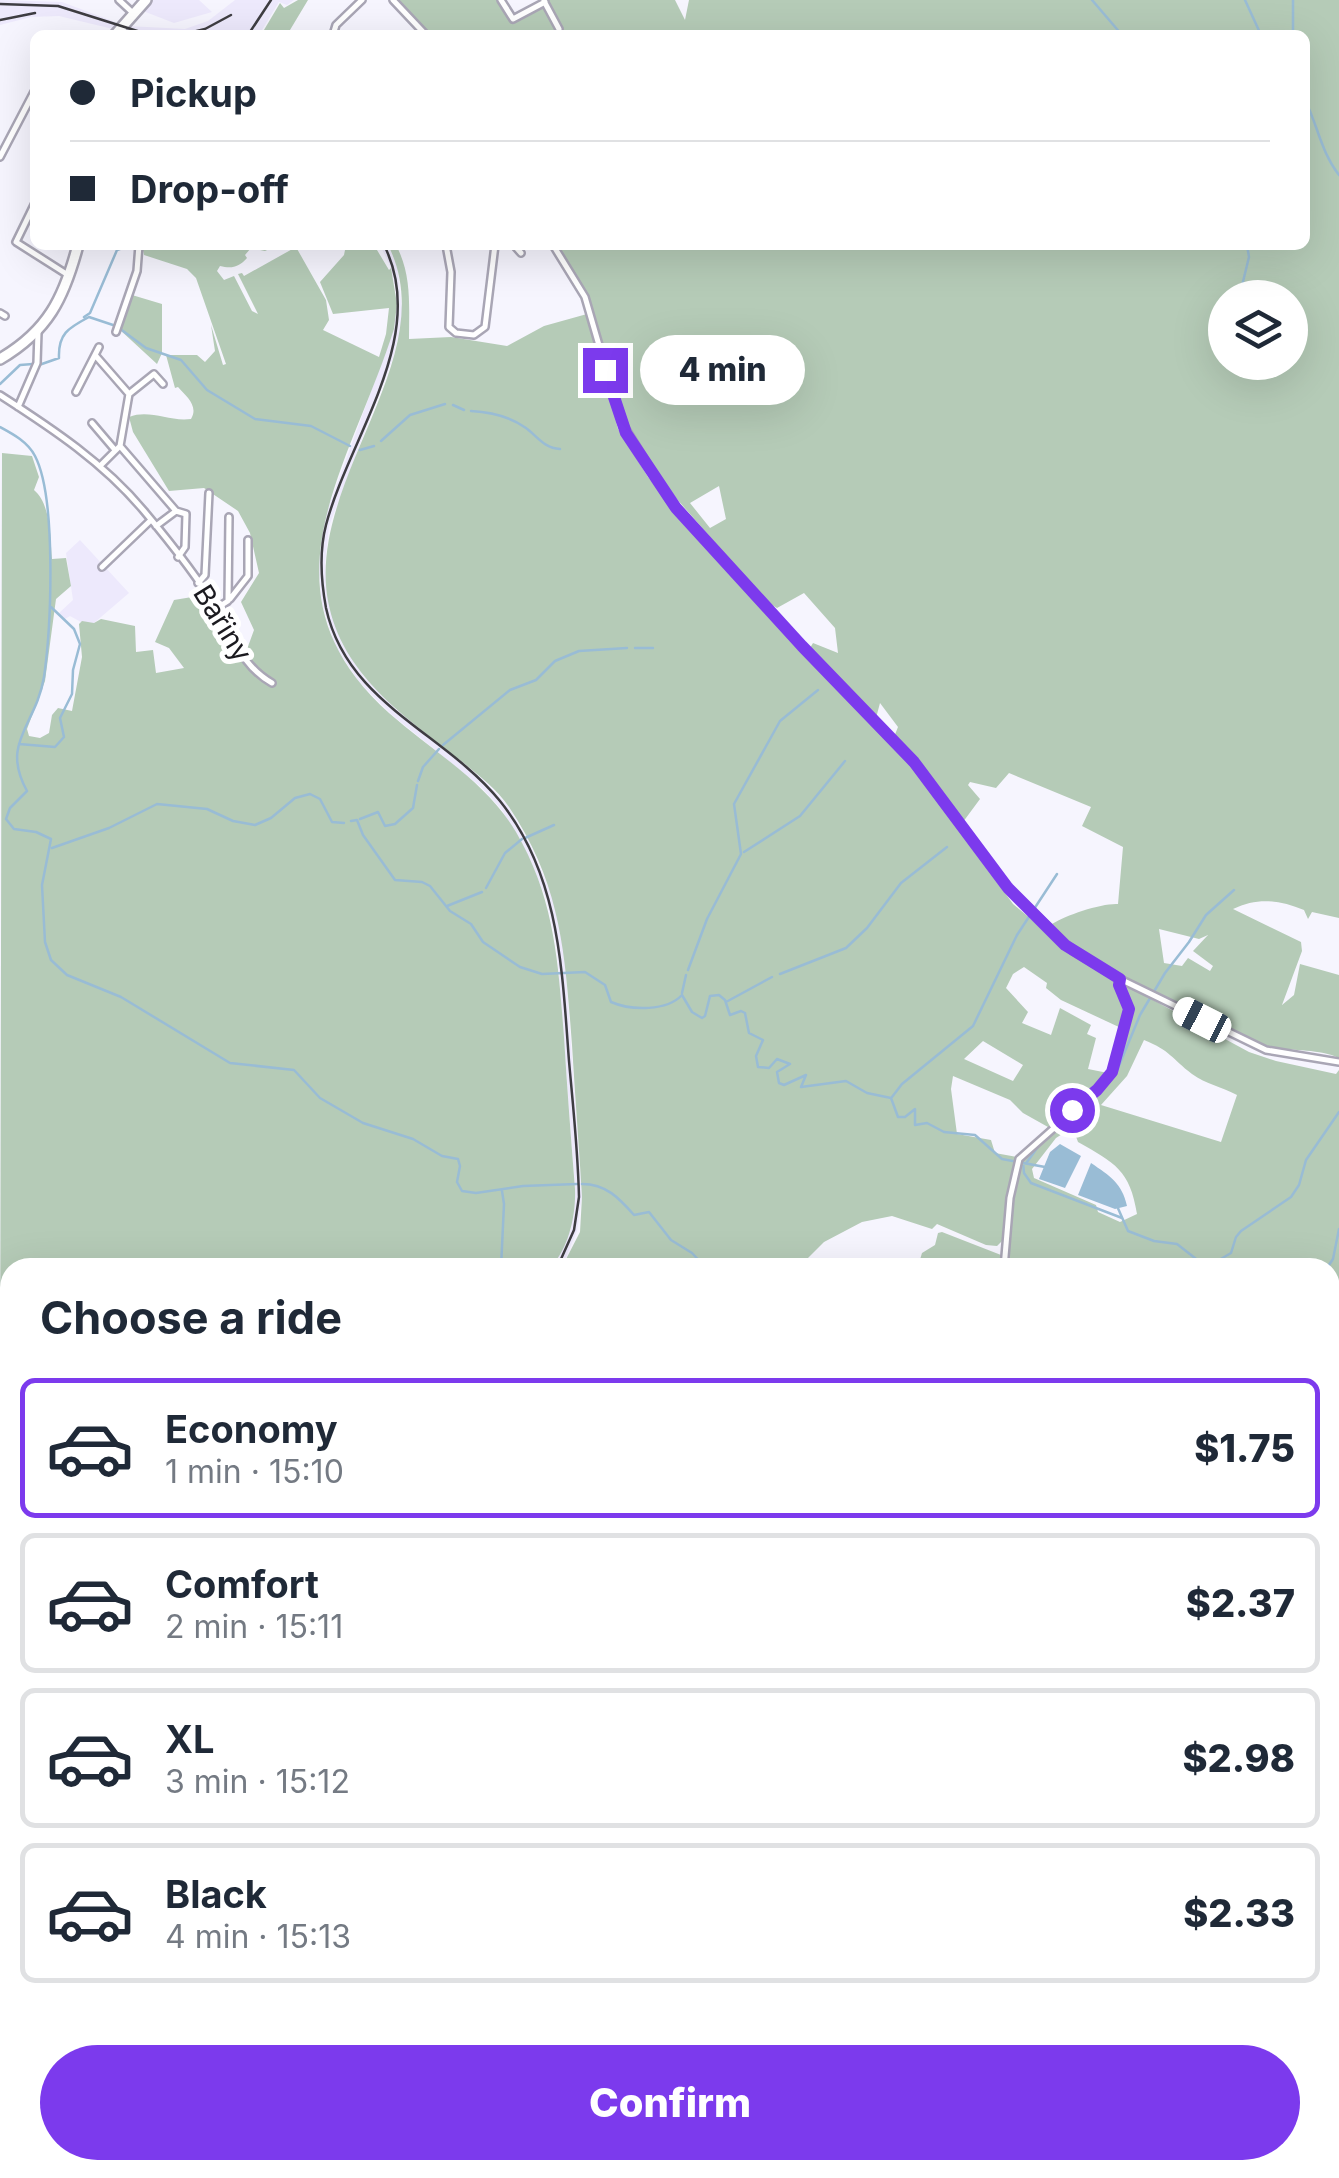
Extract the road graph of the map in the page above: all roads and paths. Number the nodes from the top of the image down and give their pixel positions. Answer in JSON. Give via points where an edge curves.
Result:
{"nodes":[{"id":1,"x":119,"y":0,"type":"edge"},
{"id":2,"x":146,"y":0,"type":"edge"},
{"id":3,"x":362,"y":0,"type":"edge"},
{"id":4,"x":393,"y":0,"type":"edge"},
{"id":5,"x":500,"y":0,"type":"edge"},
{"id":6,"x":544,"y":1,"type":"edge"},
{"id":7,"x":134,"y":14,"type":"junction"},
{"id":8,"x":559,"y":29,"type":"dead end"},
{"id":9,"x":120,"y":30,"type":"edge"},
{"id":10,"x":334,"y":30,"type":"edge"},
{"id":11,"x":421,"y":30,"type":"edge"},
{"id":12,"x":30,"y":100,"type":"edge"},
{"id":13,"x":0,"y":158,"type":"edge"},
{"id":14,"x":30,"y":213,"type":"edge"},
{"id":15,"x":76,"y":250,"type":"edge"},
{"id":16,"x":138,"y":250,"type":"edge"},
{"id":17,"x":447,"y":250,"type":"edge"},
{"id":18,"x":494,"y":250,"type":"edge"},
{"id":19,"x":518,"y":250,"type":"edge"},
{"id":20,"x":556,"y":250,"type":"edge"},
{"id":21,"x":521,"y":253,"type":"dead end"},
{"id":22,"x":68,"y":275,"type":"junction"},
{"id":23,"x":38,"y":332,"type":"junction"},
{"id":24,"x":116,"y":332,"type":"dead end"},
{"id":25,"x":98,"y":347,"type":"dead end"},
{"id":26,"x":95,"y":355,"type":"junction"},
{"id":27,"x":0,"y":359,"type":"edge"},
{"id":28,"x":163,"y":384,"type":"dead end"},
{"id":29,"x":76,"y":392,"type":"dead end"},
{"id":30,"x":129,"y":394,"type":"junction"},
{"id":31,"x":0,"y":396,"type":"edge"},
{"id":32,"x":18,"y":407,"type":"junction"},
{"id":33,"x":92,"y":422,"type":"dead end"},
{"id":34,"x":118,"y":448,"type":"junction"},
{"id":35,"x":101,"y":465,"type":"junction"},
{"id":36,"x":209,"y":494,"type":"dead end"},
{"id":37,"x":176,"y":511,"type":"junction"},
{"id":38,"x":229,"y":517,"type":"dead end"},
{"id":39,"x":154,"y":523,"type":"junction"},
{"id":40,"x":248,"y":540,"type":"dead end"},
{"id":41,"x":178,"y":557,"type":"junction"},
{"id":42,"x":102,"y":567,"type":"dead end"},
{"id":43,"x":198,"y":584,"type":"junction"},
{"id":44,"x":228,"y":602,"type":"junction"},
{"id":45,"x":217,"y":608,"type":"junction"},
{"id":46,"x":272,"y":683,"type":"dead end"},
{"id":47,"x":1120,"y":979,"type":"junction"},
{"id":48,"x":1339,"y":1062,"type":"edge"},
{"id":49,"x":1005,"y":1258,"type":"edge"}],
"edges":[{"from":1,"to":7,"type":"street"},
{"from":2,"to":7,"type":"main road"},
{"from":3,"to":10,"type":"street"},
{"from":4,"to":11,"type":"street"},
{"from":5,"to":6,"type":"street","via":[[512,19]]},
{"from":6,"to":8,"type":"street"},
{"from":7,"to":9,"type":"main road"},
{"from":12,"to":13,"type":"street"},
{"from":14,"to":22,"type":"street","via":[[16,242]]},
{"from":15,"to":22,"type":"main road"},
{"from":16,"to":24,"type":"street"},
{"from":17,"to":18,"type":"street","via":[[449,327],[474,335],[484,327]]},
{"from":19,"to":21,"type":"street"},
{"from":20,"to":47,"type":"street","via":[[585,297],[626,433],[676,508],[914,762],[1008,888],[1065,945]]},
{"from":22,"to":23,"type":"main road"},
{"from":23,"to":27,"type":"main road"},
{"from":23,"to":32,"type":"street","via":[[37,363]]},
{"from":25,"to":26,"type":"street"},
{"from":26,"to":29,"type":"street"},
{"from":26,"to":30,"type":"street"},
{"from":28,"to":30,"type":"street","via":[[154,374]]},
{"from":30,"to":34,"type":"street"},
{"from":31,"to":32,"type":"street","name":"Bařiny"},
{"from":32,"to":35,"type":"street","name":"Bařiny"},
{"from":33,"to":34,"type":"street"},
{"from":34,"to":35,"type":"street"},
{"from":34,"to":37,"type":"street"},
{"from":35,"to":39,"type":"street","name":"Bařiny"},
{"from":36,"to":43,"type":"street","via":[[205,575]]},
{"from":37,"to":39,"type":"street"},
{"from":37,"to":41,"type":"street","name":"Bařiny","via":[[186,514],[186,547]]},
{"from":38,"to":44,"type":"street"},
{"from":39,"to":41,"type":"street","name":"Bařiny"},
{"from":39,"to":42,"type":"street"},
{"from":40,"to":44,"type":"street","via":[[248,576]]},
{"from":41,"to":43,"type":"street","name":"Bařiny"},
{"from":43,"to":45,"type":"street","name":"Bařiny"},
{"from":44,"to":45,"type":"street"},
{"from":45,"to":46,"type":"street","name":"Bařiny","via":[[242,657]]},
{"from":47,"to":48,"type":"street","via":[[1266,1050]]},
{"from":47,"to":49,"type":"street","via":[[1129,1009],[1112,1072],[1019,1159]]}]}
